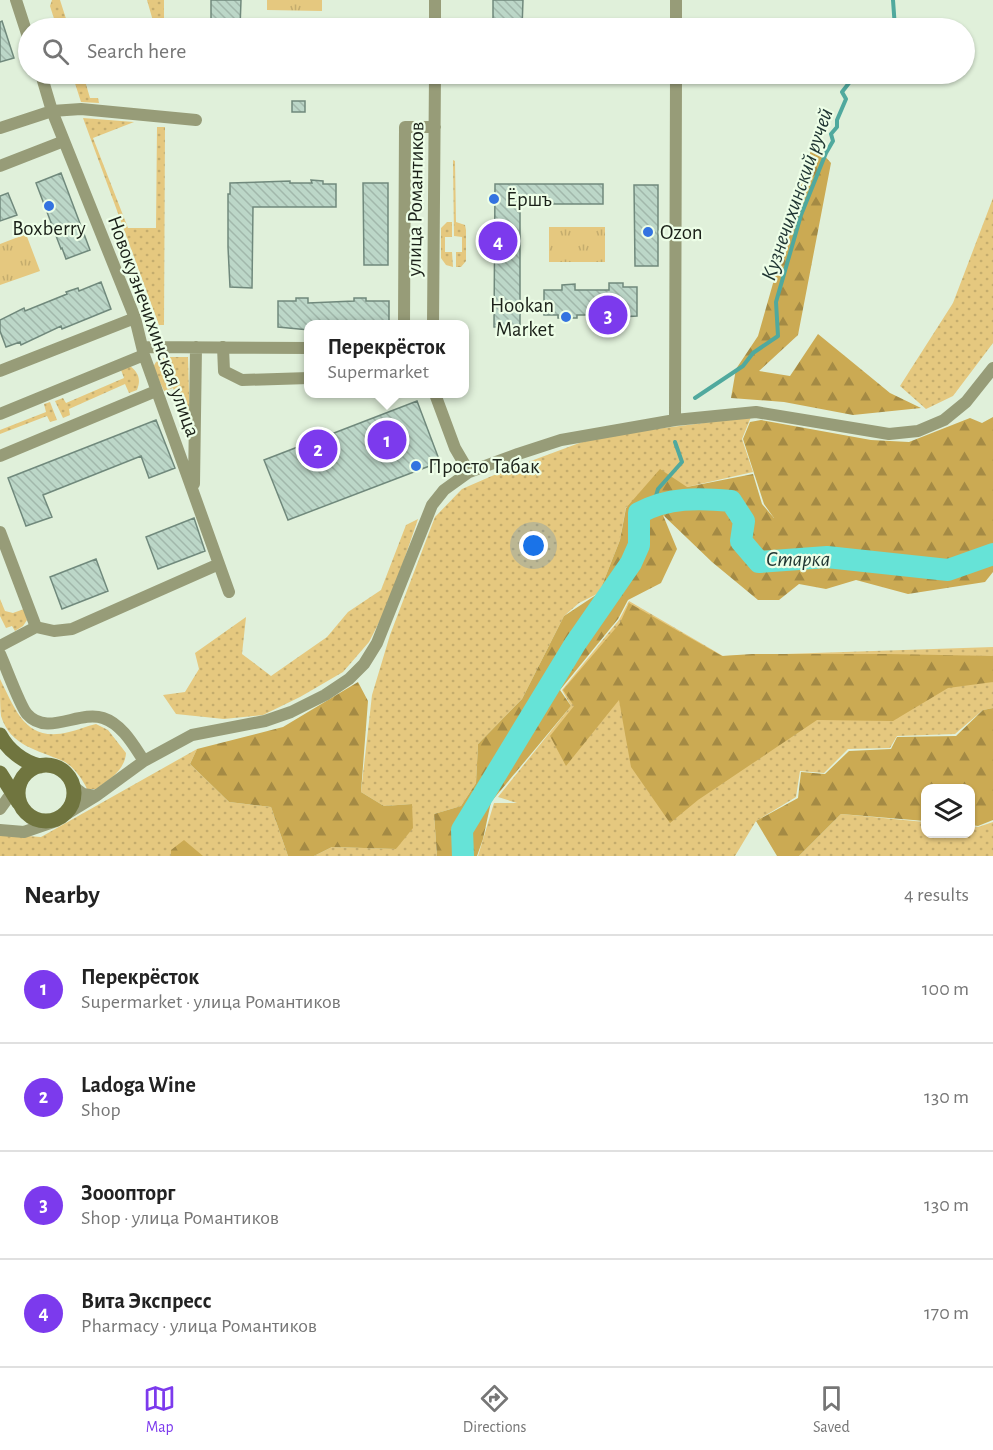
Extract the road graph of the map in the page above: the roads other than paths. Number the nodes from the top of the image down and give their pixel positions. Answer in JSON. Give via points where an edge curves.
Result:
{"nodes":[{"id":1,"x":16,"y":0,"type":"edge"},
{"id":2,"x":435,"y":0,"type":"edge"},
{"id":3,"x":676,"y":0,"type":"edge"},
{"id":4,"x":22,"y":18,"type":"edge"},
{"id":5,"x":435,"y":18,"type":"edge"},
{"id":6,"x":676,"y":18,"type":"edge"},
{"id":7,"x":44,"y":84,"type":"edge"},
{"id":8,"x":435,"y":84,"type":"edge"},
{"id":9,"x":675,"y":84,"type":"edge"},
{"id":10,"x":52,"y":111,"type":"junction"},
{"id":11,"x":196,"y":120,"type":"dead end"},
{"id":12,"x":435,"y":127,"type":"junction"},
{"id":13,"x":0,"y":128,"type":"edge"},
{"id":14,"x":64,"y":141,"type":"junction"},
{"id":15,"x":0,"y":166,"type":"edge"},
{"id":16,"x":135,"y":318,"type":"junction"},
{"id":17,"x":404,"y":320,"type":"edge"},
{"id":18,"x":433,"y":320,"type":"edge"},
{"id":19,"x":196,"y":347,"type":"junction"},
{"id":20,"x":223,"y":347,"type":"junction"},
{"id":21,"x":304,"y":348,"type":"edge"},
{"id":22,"x":142,"y":351,"type":"junction"},
{"id":23,"x":993,"y":368,"type":"edge"},
{"id":24,"x":0,"y":371,"type":"edge"},
{"id":25,"x":304,"y":378,"type":"edge"},
{"id":26,"x":156,"y":390,"type":"junction"},
{"id":27,"x":437,"y":398,"type":"edge"},
{"id":28,"x":0,"y":414,"type":"edge"},
{"id":29,"x":675,"y":420,"type":"junction"},
{"id":30,"x":0,"y":456,"type":"edge"},
{"id":31,"x":469,"y":472,"type":"junction"},
{"id":32,"x":194,"y":493,"type":"junction"},
{"id":33,"x":0,"y":532,"type":"edge"},
{"id":34,"x":219,"y":564,"type":"junction"},
{"id":35,"x":229,"y":592,"type":"dead end"},
{"id":36,"x":36,"y":627,"type":"junction"},
{"id":37,"x":0,"y":646,"type":"edge"},
{"id":38,"x":0,"y":654,"type":"edge"},
{"id":39,"x":0,"y":735,"type":"edge"},
{"id":40,"x":144,"y":761,"type":"junction"},
{"id":41,"x":40,"y":766,"type":"junction"},
{"id":42,"x":0,"y":773,"type":"edge"},
{"id":43,"x":74,"y":787,"type":"junction"},
{"id":44,"x":96,"y":796,"type":"junction"},
{"id":45,"x":16,"y":799,"type":"junction"},
{"id":46,"x":0,"y":809,"type":"edge"},
{"id":47,"x":60,"y":818,"type":"junction"},
{"id":48,"x":0,"y":830,"type":"edge"}],
"edges":[{"from":1,"to":4,"type":"street"},
{"from":2,"to":5,"type":"street"},
{"from":3,"to":6,"type":"street"},
{"from":7,"to":10,"type":"street","name":"Новокузнечихинская улица"},
{"from":8,"to":12,"type":"street","name":"улица Романтиков"},
{"from":9,"to":29,"type":"street"},
{"from":10,"to":11,"type":"street"},
{"from":10,"to":13,"type":"street"},
{"from":10,"to":14,"type":"street","name":"Новокузнечихинская улица"},
{"from":12,"to":17,"type":"street","via":[[405,127]]},
{"from":12,"to":18,"type":"street","name":"улица Романтиков"},
{"from":14,"to":15,"type":"street"},
{"from":14,"to":16,"type":"street","name":"Новокузнечихинская улица"},
{"from":16,"to":22,"type":"street","name":"Новокузнечихинская улица"},
{"from":16,"to":24,"type":"street"},
{"from":19,"to":20,"type":"street"},
{"from":19,"to":22,"type":"street"},
{"from":19,"to":32,"type":"street"},
{"from":20,"to":21,"type":"street"},
{"from":20,"to":25,"type":"street","via":[[224,371],[242,380]]},
{"from":22,"to":26,"type":"street","name":"Новокузнечихинская улица"},
{"from":22,"to":28,"type":"street"},
{"from":23,"to":29,"type":"street","via":[[966,402],[944,420],[918,431],[889,434],[756,412]]},
{"from":26,"to":30,"type":"street"},
{"from":26,"to":32,"type":"street","name":"Новокузнечихинская улица"},
{"from":27,"to":31,"type":"street","via":[[455,448]]},
{"from":29,"to":31,"type":"street","via":[[561,440]]},
{"from":31,"to":40,"type":"street","via":[[444,490],[432,505],[377,643],[349,679],[291,712],[192,735]]},
{"from":32,"to":34,"type":"street","name":"Новокузнечихинская улица"},
{"from":33,"to":36,"type":"street"},
{"from":34,"to":35,"type":"street","name":"Новокузнечихинская улица"},
{"from":34,"to":36,"type":"street","via":[[72,629]]},
{"from":36,"to":37,"type":"street"},
{"from":38,"to":40,"type":"street","via":[[26,714],[38,722],[56,724],[87,717],[104,718],[124,732]]},
{"from":39,"to":41,"type":"street","via":[[12,752]]},
{"from":40,"to":44,"type":"street"},
{"from":41,"to":43,"type":"street","via":[[62,770]]},
{"from":41,"to":45,"type":"street","via":[[21,780]]},
{"from":42,"to":45,"type":"street"},
{"from":43,"to":44,"type":"street","via":[[83,794]]},
{"from":43,"to":47,"type":"street","via":[[74,802]]},
{"from":44,"to":47,"type":"street"},
{"from":45,"to":46,"type":"street"},
{"from":45,"to":47,"type":"street","via":[[35,820]]},
{"from":47,"to":48,"type":"street","via":[[24,832]]}]}
